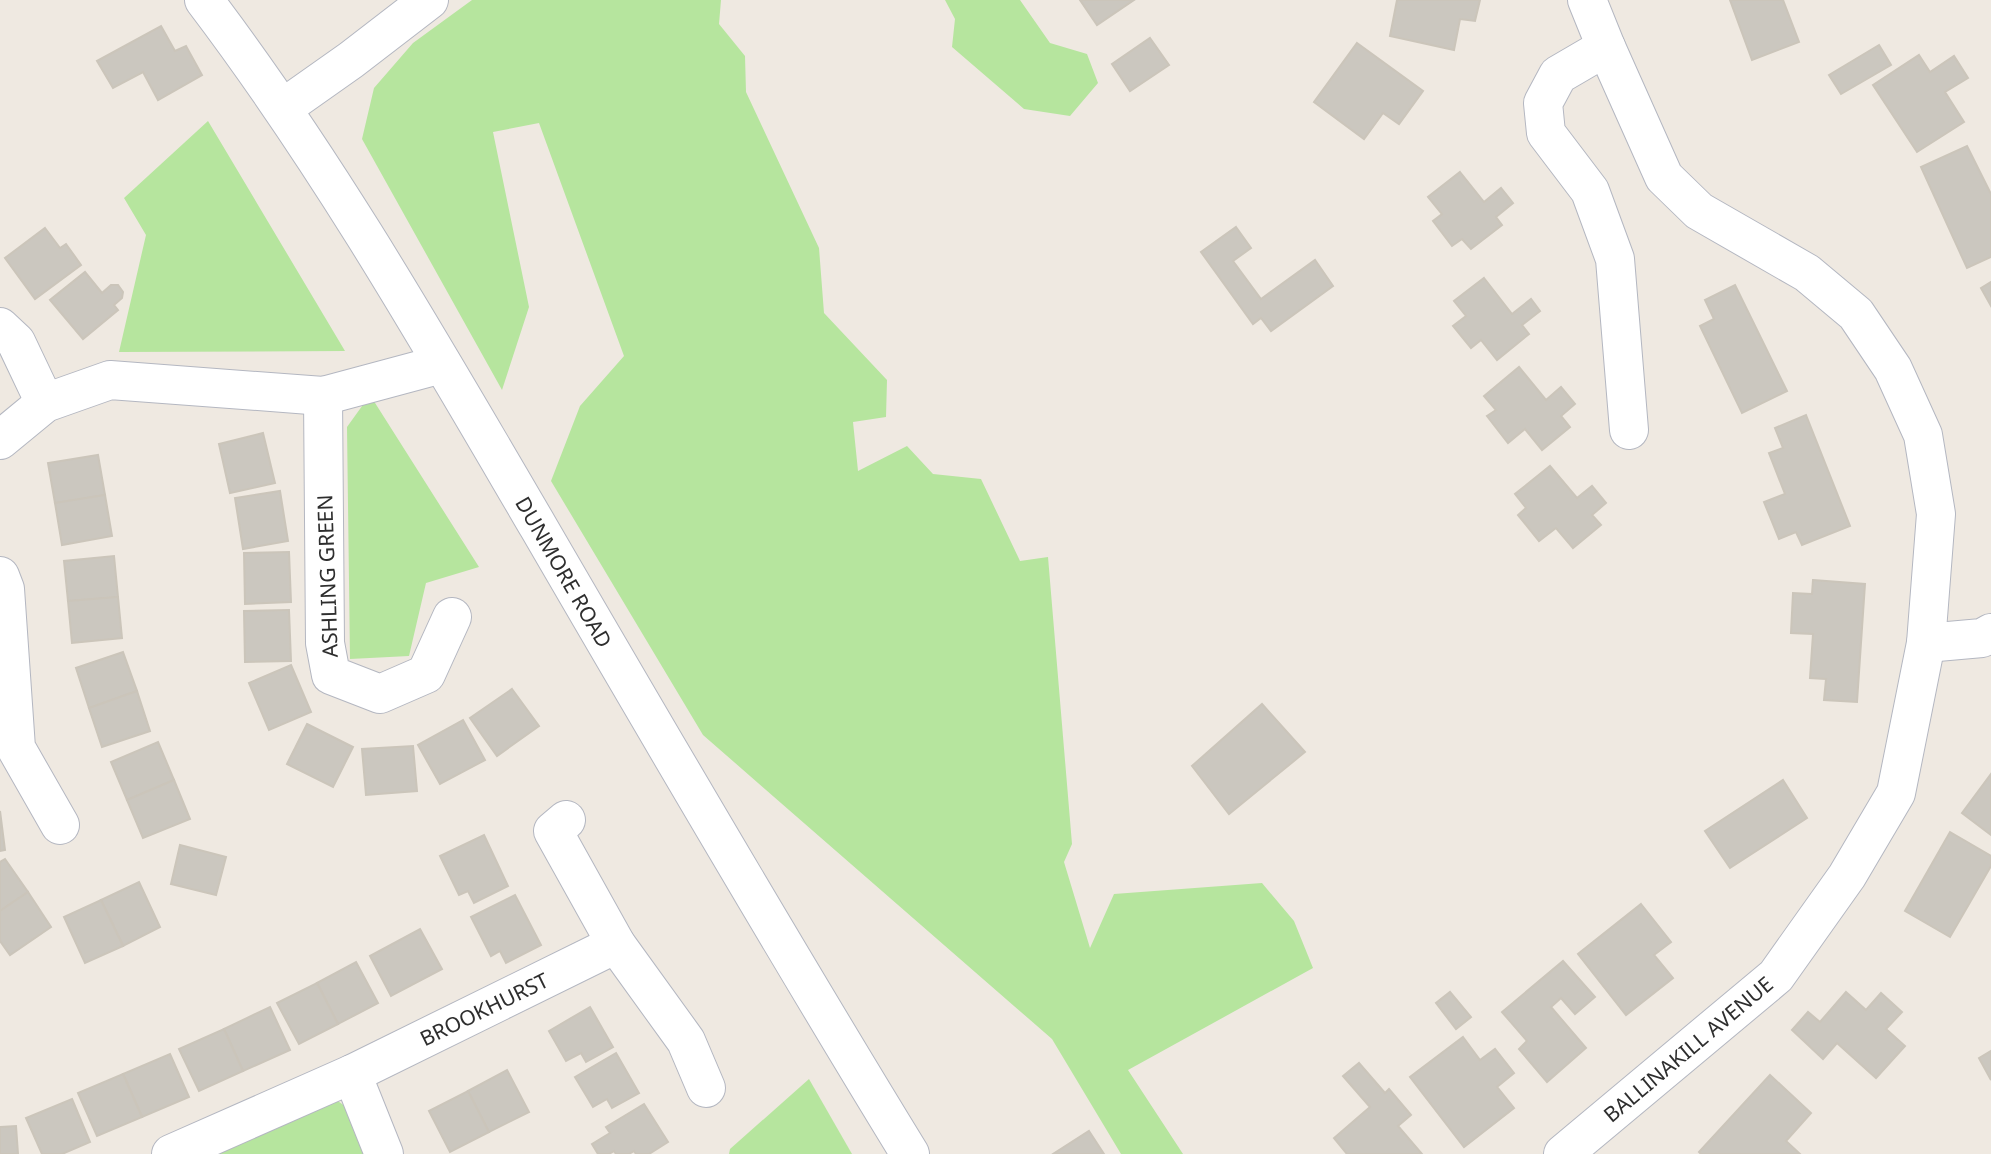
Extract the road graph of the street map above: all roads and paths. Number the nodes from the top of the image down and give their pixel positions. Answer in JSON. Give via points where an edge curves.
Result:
{"nodes":[{"id":1,"x":204,"y":0,"type":"edge"},
{"id":2,"x":429,"y":0,"type":"edge"},
{"id":3,"x":1587,"y":0,"type":"edge"},
{"id":4,"x":1606,"y":47,"type":"junction"},
{"id":5,"x":283,"y":108,"type":"junction"},
{"id":6,"x":0,"y":327,"type":"edge"},
{"id":7,"x":442,"y":364,"type":"junction"},
{"id":8,"x":323,"y":396,"type":"junction"},
{"id":9,"x":45,"y":403,"type":"junction"},
{"id":10,"x":1629,"y":430,"type":"dead end"},
{"id":11,"x":0,"y":440,"type":"edge"},
{"id":12,"x":0,"y":576,"type":"edge"},
{"id":13,"x":452,"y":618,"type":"dead end"},
{"id":14,"x":1991,"y":633,"type":"edge"},
{"id":15,"x":1926,"y":643,"type":"junction"},
{"id":16,"x":5,"y":653,"type":"edge"},
{"id":17,"x":566,"y":820,"type":"dead end"},
{"id":18,"x":60,"y":825,"type":"dead end"},
{"id":19,"x":616,"y":944,"type":"junction"},
{"id":20,"x":352,"y":1074,"type":"junction"},
{"id":21,"x":706,"y":1088,"type":"dead end"},
{"id":22,"x":171,"y":1154,"type":"edge"},
{"id":23,"x":384,"y":1154,"type":"edge"},
{"id":24,"x":909,"y":1154,"type":"edge"},
{"id":25,"x":1563,"y":1154,"type":"edge"}],
"edges":[{"from":1,"to":5,"type":"street","name":"DUNMORE ROAD"},
{"from":2,"to":5,"type":"street"},
{"from":3,"to":4,"type":"street","name":"BALLINAKILL AVENUE"},
{"from":4,"to":10,"type":"street","via":[[1558,75],[1543,103],[1546,133],[1590,191],[1615,259]]},
{"from":4,"to":15,"type":"street","name":"BALLINAKILL AVENUE","via":[[1664,177],[1699,211],[1807,273],[1856,314],[1893,369],[1923,435],[1936,514]]},
{"from":5,"to":7,"type":"street","name":"DUNMORE ROAD"},
{"from":6,"to":9,"type":"street","via":[[16,342]]},
{"from":7,"to":8,"type":"street"},
{"from":7,"to":24,"type":"street","name":"DUNMORE ROAD"},
{"from":8,"to":9,"type":"street","via":[[110,380]]},
{"from":8,"to":13,"type":"street","name":"ASHLING GREEN","via":[[324,643],[331,675],[380,694],[426,674]]},
{"from":9,"to":11,"type":"street"},
{"from":12,"to":16,"type":"street","via":[[5,589]]},
{"from":14,"to":15,"type":"street","via":[[1982,638]]},
{"from":15,"to":25,"type":"street","name":"BALLINAKILL AVENUE","via":[[1896,793],[1831,899],[1776,976]]},
{"from":16,"to":18,"type":"street","via":[[16,748]]},
{"from":17,"to":19,"type":"street","via":[[552,831]]},
{"from":19,"to":20,"type":"street","name":"BROOKHURST"},
{"from":19,"to":21,"type":"street","via":[[686,1041]]},
{"from":20,"to":22,"type":"street","name":"BROOKHURST"},
{"from":20,"to":23,"type":"street"}]}
